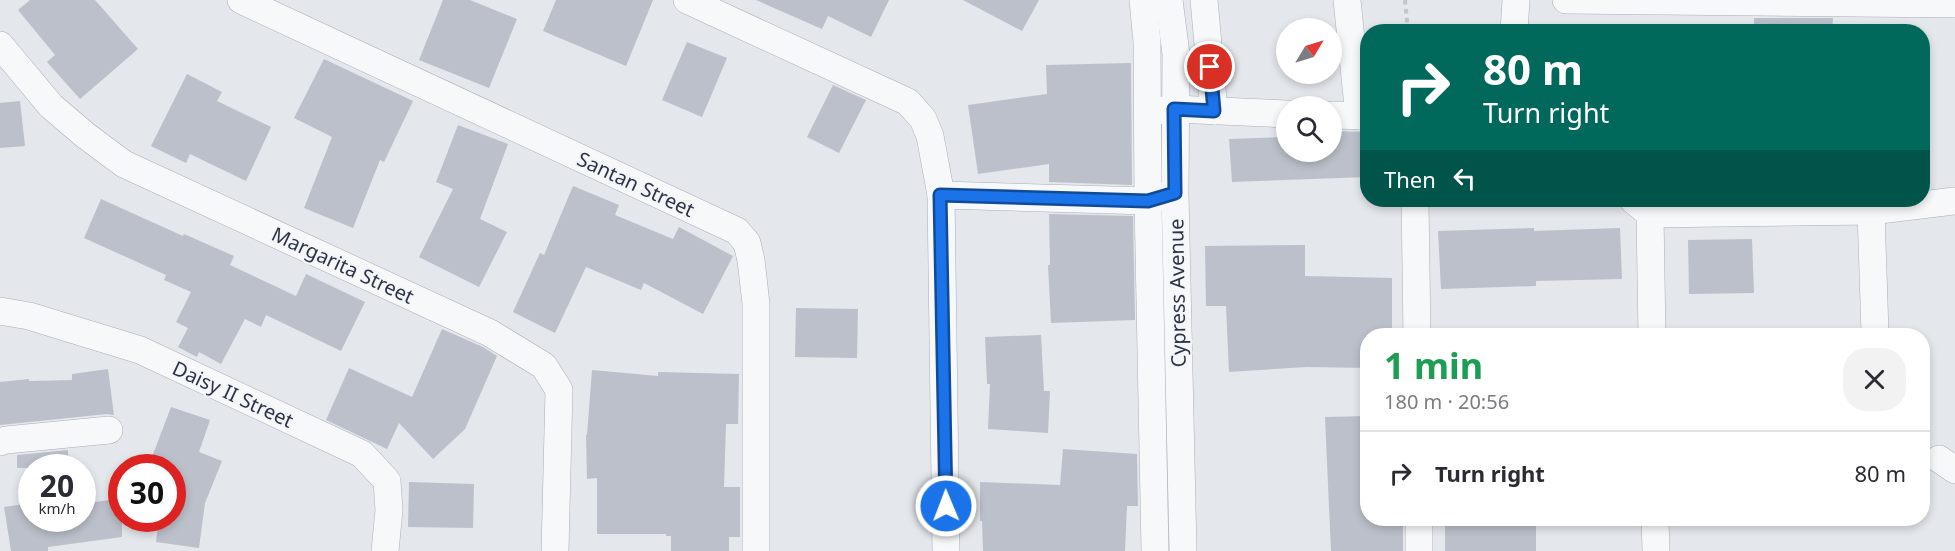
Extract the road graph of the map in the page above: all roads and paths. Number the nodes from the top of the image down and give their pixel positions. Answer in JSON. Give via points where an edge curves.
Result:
{"nodes":[{"id":1,"x":241,"y":0,"type":"edge"},
{"id":2,"x":687,"y":0,"type":"edge"},
{"id":3,"x":1143,"y":0,"type":"edge"},
{"id":4,"x":1168,"y":0,"type":"edge"},
{"id":5,"x":1204,"y":0,"type":"edge"},
{"id":6,"x":1347,"y":0,"type":"edge"},
{"id":7,"x":1405,"y":0,"type":"edge"},
{"id":8,"x":1516,"y":0,"type":"edge"},
{"id":9,"x":1566,"y":0,"type":"edge"},
{"id":10,"x":1955,"y":4,"type":"edge"},
{"id":11,"x":1407,"y":24,"type":"edge"},
{"id":12,"x":1514,"y":24,"type":"edge"},
{"id":13,"x":0,"y":45,"type":"edge"},
{"id":14,"x":1360,"y":89,"type":"edge"},
{"id":15,"x":1161,"y":110,"type":"junction"},
{"id":16,"x":1214,"y":111,"type":"junction"},
{"id":17,"x":1276,"y":114,"type":"edge"},
{"id":18,"x":1342,"y":115,"type":"edge"},
{"id":19,"x":1360,"y":116,"type":"edge"},
{"id":20,"x":1175,"y":193,"type":"junction"},
{"id":21,"x":940,"y":195,"type":"junction"},
{"id":22,"x":1148,"y":201,"type":"junction"},
{"id":23,"x":1955,"y":201,"type":"edge"},
{"id":24,"x":1930,"y":204,"type":"edge"},
{"id":25,"x":1415,"y":207,"type":"edge"},
{"id":26,"x":1642,"y":207,"type":"edge"},
{"id":27,"x":1905,"y":207,"type":"edge"},
{"id":28,"x":1871,"y":211,"type":"junction"},
{"id":29,"x":0,"y":311,"type":"edge"},
{"id":30,"x":1417,"y":328,"type":"edge"},
{"id":31,"x":1651,"y":328,"type":"edge"},
{"id":32,"x":1875,"y":328,"type":"edge"},
{"id":33,"x":109,"y":430,"type":"dead end"},
{"id":34,"x":0,"y":442,"type":"edge"},
{"id":35,"x":1419,"y":526,"type":"edge"},
{"id":36,"x":1655,"y":526,"type":"edge"},
{"id":37,"x":385,"y":551,"type":"edge"},
{"id":38,"x":555,"y":551,"type":"edge"},
{"id":39,"x":756,"y":551,"type":"edge"},
{"id":40,"x":946,"y":551,"type":"edge"},
{"id":41,"x":1155,"y":551,"type":"edge"},
{"id":42,"x":1183,"y":551,"type":"edge"},
{"id":43,"x":1419,"y":551,"type":"edge"},
{"id":44,"x":1656,"y":551,"type":"edge"}],
"edges":[{"from":1,"to":39,"type":"street","name":"Santan Street","via":[[737,231],[747,243],[756,304]]},
{"from":2,"to":21,"type":"street","via":[[908,102],[923,119],[930,136]]},
{"from":3,"to":15,"type":"street","name":"Cypress Avenue"},
{"from":4,"to":15,"type":"street","name":"Cypress Avenue","via":[[1176,54]]},
{"from":5,"to":16,"type":"street"},
{"from":6,"to":14,"type":"street"},
{"from":7,"to":11,"type":"path"},
{"from":8,"to":12,"type":"street"},
{"from":9,"to":10,"type":"street"},
{"from":13,"to":38,"type":"street","name":"Margarita Street","via":[[51,106],[124,164],[490,333],[544,366],[559,390]]},
{"from":15,"to":16,"type":"street"},
{"from":15,"to":20,"type":"street","name":"Cypress Avenue"},
{"from":15,"to":22,"type":"street","name":"Cypress Avenue"},
{"from":16,"to":17,"type":"street"},
{"from":18,"to":19,"type":"street"},
{"from":20,"to":22,"type":"street"},
{"from":20,"to":42,"type":"street","name":"Cypress Avenue"},
{"from":21,"to":22,"type":"street"},
{"from":21,"to":40,"type":"street"},
{"from":22,"to":41,"type":"street","name":"Cypress Avenue"},
{"from":23,"to":24,"type":"street"},
{"from":25,"to":30,"type":"street"},
{"from":26,"to":28,"type":"street"},
{"from":26,"to":31,"type":"street"},
{"from":27,"to":28,"type":"street"},
{"from":28,"to":32,"type":"street"},
{"from":29,"to":37,"type":"street","name":"Daisy II Street","via":[[140,350],[363,454],[387,481]]},
{"from":33,"to":34,"type":"street"},
{"from":35,"to":43,"type":"street"},
{"from":36,"to":44,"type":"street"}]}
